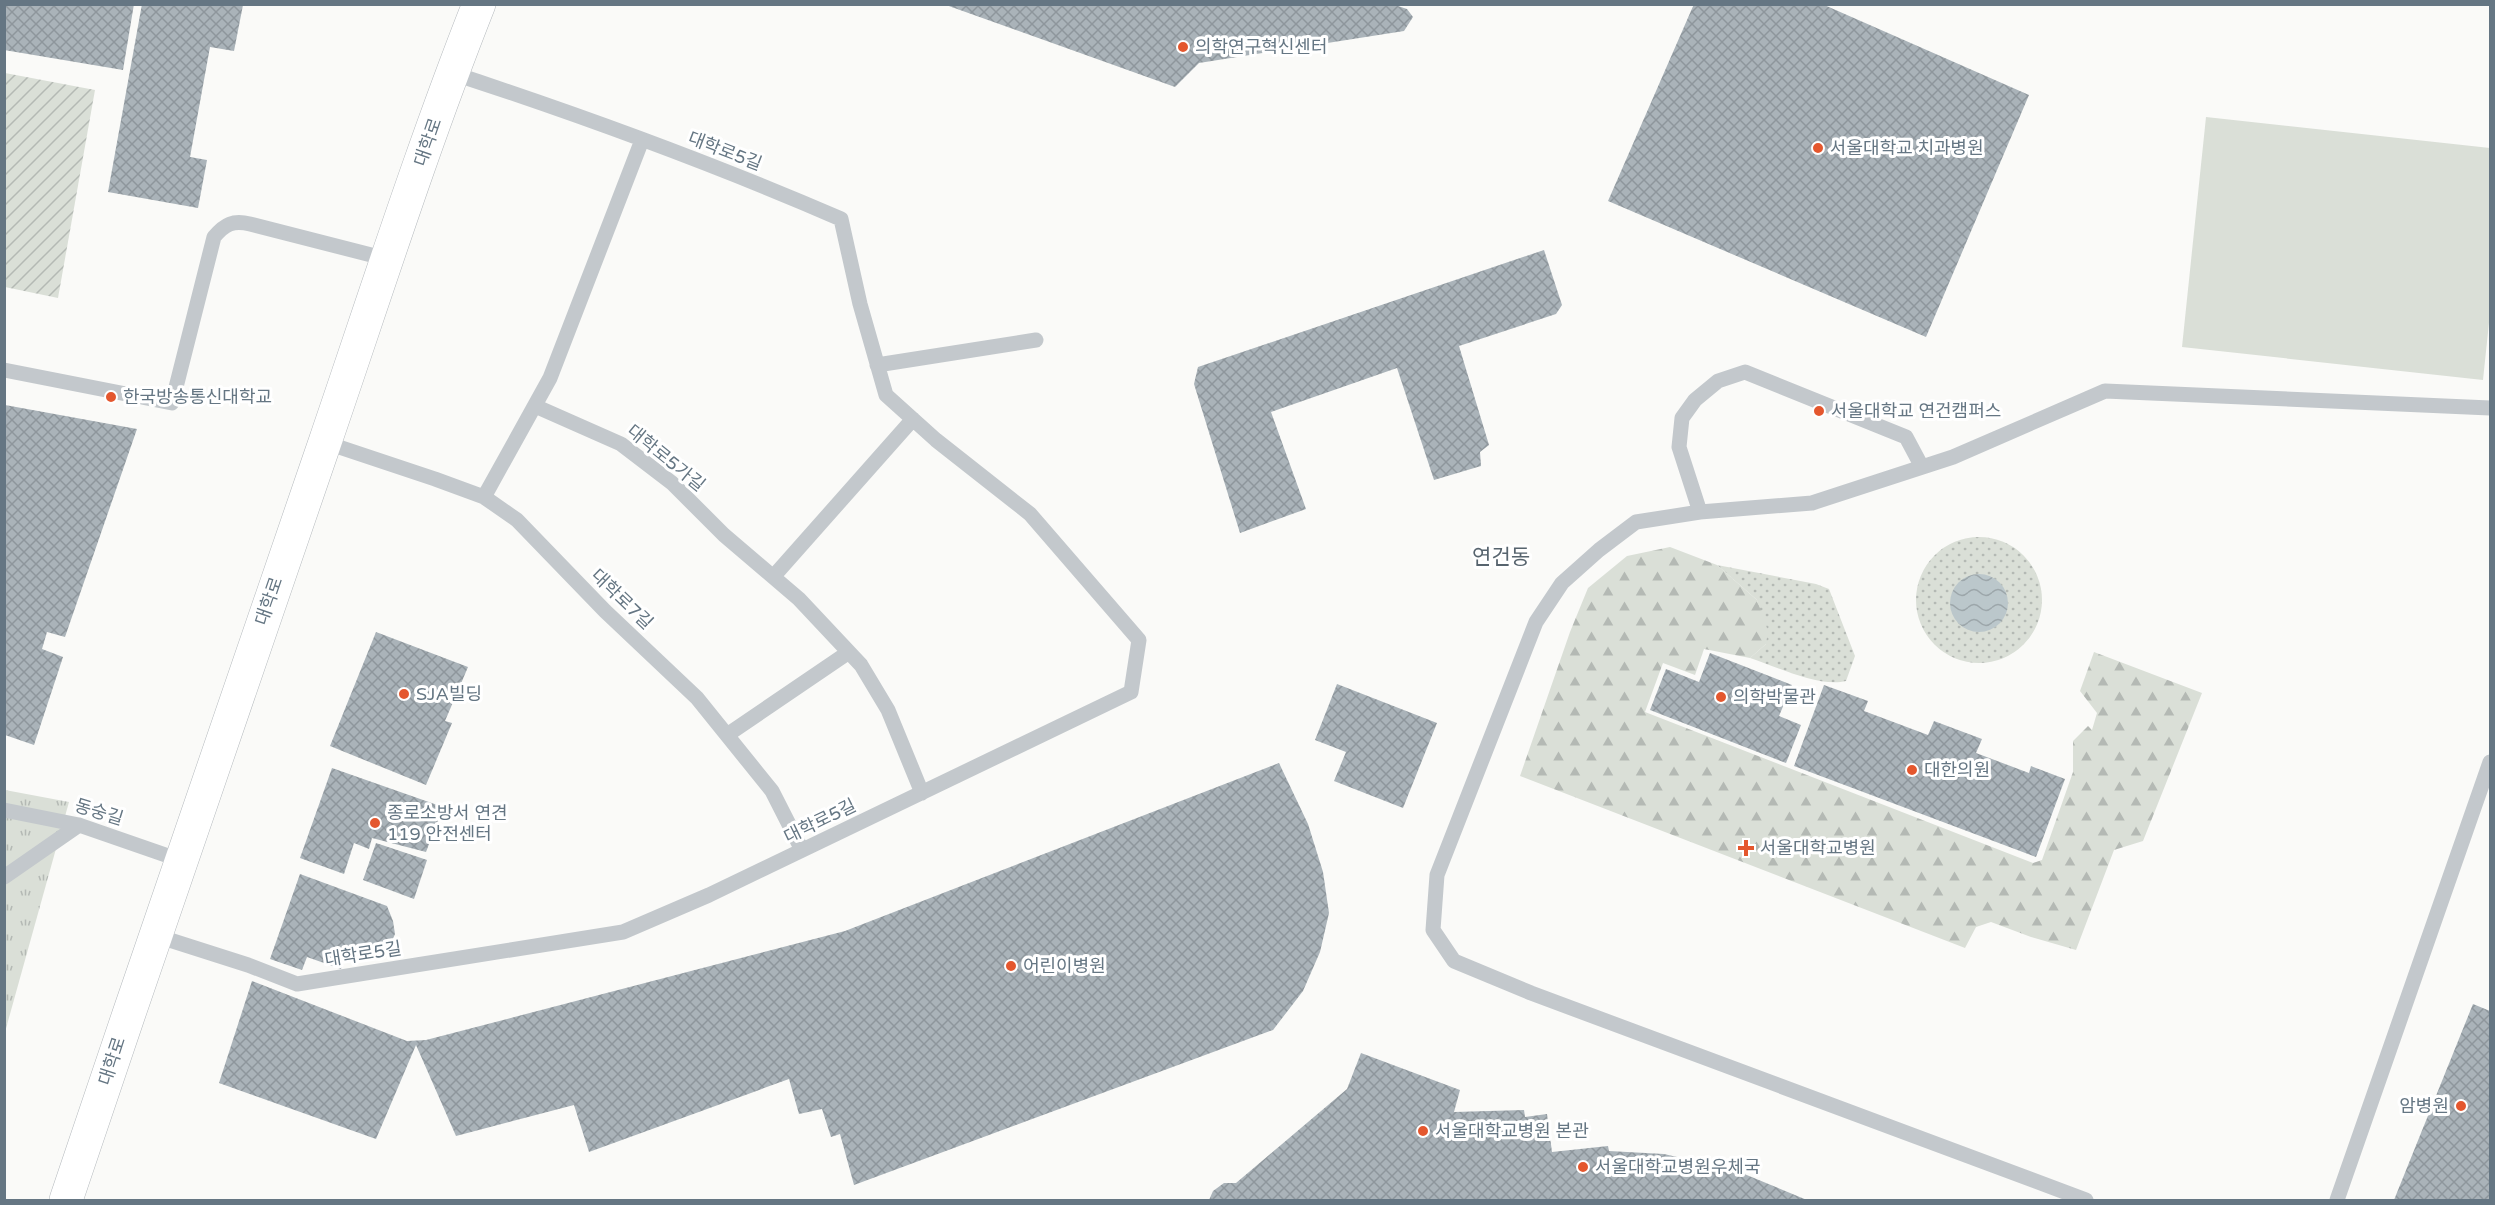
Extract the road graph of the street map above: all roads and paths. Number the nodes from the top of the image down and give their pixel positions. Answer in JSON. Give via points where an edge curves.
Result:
{"nodes":[{"id":1,"x":479,"y":4,"type":"edge"},
{"id":2,"x":452,"y":72,"type":"junction"},
{"id":3,"x":642,"y":140,"type":"junction"},
{"id":4,"x":387,"y":259,"type":"junction"},
{"id":5,"x":1036,"y":340,"type":"dead end"},
{"id":6,"x":877,"y":365,"type":"junction"},
{"id":7,"x":4,"y":370,"type":"edge"},
{"id":8,"x":535,"y":406,"type":"junction"},
{"id":9,"x":2490,"y":408,"type":"edge"},
{"id":10,"x":912,"y":419,"type":"junction"},
{"id":11,"x":324,"y":442,"type":"junction"},
{"id":12,"x":1922,"y":467,"type":"junction"},
{"id":13,"x":484,"y":497,"type":"junction"},
{"id":14,"x":1700,"y":512,"type":"junction"},
{"id":15,"x":773,"y":577,"type":"junction"},
{"id":16,"x":849,"y":652,"type":"junction"},
{"id":17,"x":727,"y":735,"type":"junction"},
{"id":18,"x":2490,"y":762,"type":"edge"},
{"id":19,"x":922,"y":793,"type":"junction"},
{"id":20,"x":4,"y":810,"type":"edge"},
{"id":21,"x":79,"y":825,"type":"junction"},
{"id":22,"x":802,"y":850,"type":"junction"},
{"id":23,"x":180,"y":860,"type":"junction"},
{"id":24,"x":4,"y":878,"type":"edge"},
{"id":25,"x":154,"y":935,"type":"junction"},
{"id":26,"x":66,"y":1200,"type":"edge"},
{"id":27,"x":2086,"y":1200,"type":"edge"},
{"id":28,"x":2337,"y":1200,"type":"edge"}],
"edges":[{"from":1,"to":2,"type":"main road","name":"대학로"},
{"from":2,"to":3,"type":"lane","name":"대학로5길"},
{"from":2,"to":4,"type":"main road","name":"대학로"},
{"from":3,"to":6,"type":"lane","name":"대학로5길","via":[[841,219]]},
{"from":3,"to":8,"type":"lane","via":[[550,378]]},
{"from":4,"to":7,"type":"lane","via":[[238,221],[229,223],[214,237],[172,403]]},
{"from":4,"to":11,"type":"main road","name":"대학로"},
{"from":5,"to":6,"type":"lane"},
{"from":6,"to":10,"type":"lane","name":"대학로5길","via":[[886,395]]},
{"from":8,"to":13,"type":"lane"},
{"from":8,"to":15,"type":"lane","name":"대학로5가길","via":[[621,444],[672,483]]},
{"from":9,"to":12,"type":"lane","via":[[2105,391]]},
{"from":10,"to":15,"type":"lane"},
{"from":10,"to":19,"type":"lane","name":"대학로5길","via":[[1030,514],[1139,640],[1131,692]]},
{"from":11,"to":13,"type":"lane","name":"대학로7길"},
{"from":11,"to":23,"type":"main road","name":"대학로"},
{"from":12,"to":14,"type":"lane","via":[[1812,503]]},
{"from":12,"to":14,"type":"lane","via":[[1905,437],[1745,372],[1718,381],[1695,400],[1682,418],[1679,447]]},
{"from":13,"to":17,"type":"lane","name":"대학로7길","via":[[517,520],[697,698]]},
{"from":14,"to":27,"type":"lane","via":[[1636,522],[1562,583],[1536,622],[1437,875],[1433,930],[1454,961]]},
{"from":15,"to":16,"type":"lane","name":"대학로5가길"},
{"from":16,"to":17,"type":"lane"},
{"from":16,"to":19,"type":"lane","name":"대학로5가길","via":[[888,710]]},
{"from":17,"to":22,"type":"lane","name":"대학로7길","via":[[772,791]]},
{"from":18,"to":28,"type":"lane"},
{"from":19,"to":22,"type":"lane","name":"대학로5길"},
{"from":20,"to":21,"type":"lane","name":"동숭길"},
{"from":21,"to":23,"type":"lane","name":"동숭길"},
{"from":21,"to":24,"type":"lane"},
{"from":22,"to":25,"type":"lane","name":"대학로5길","via":[[709,896],[623,932],[297,984]]},
{"from":23,"to":25,"type":"main road","name":"대학로"},
{"from":25,"to":26,"type":"main road","name":"대학로"}]}
